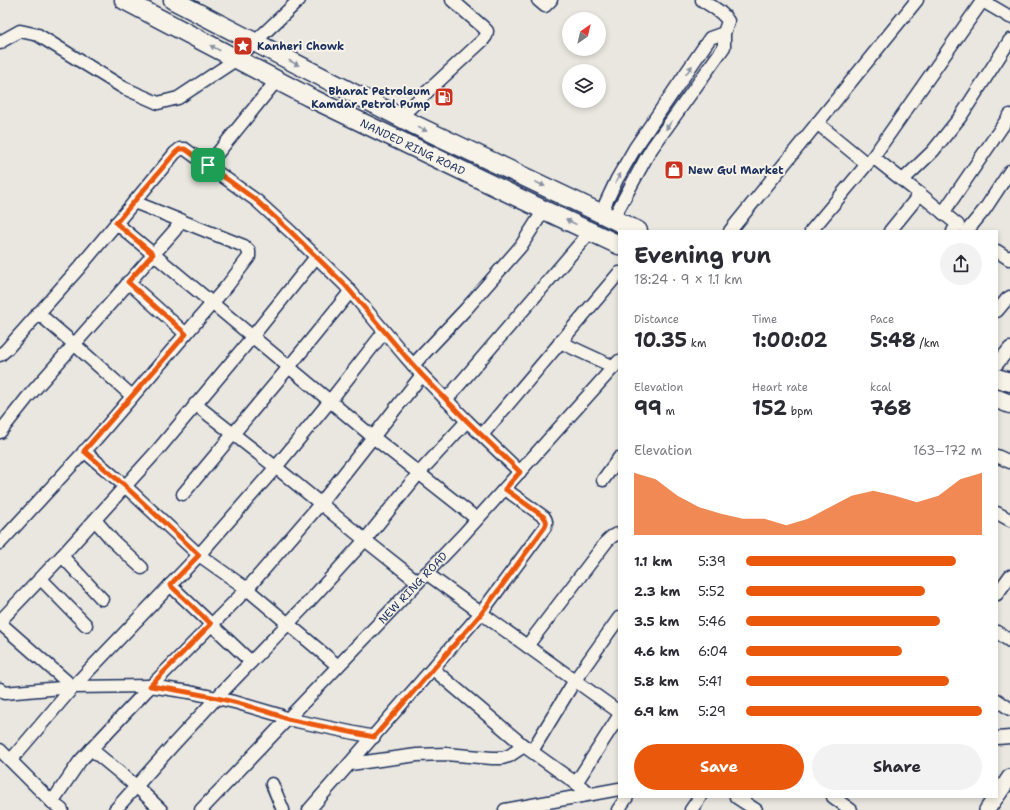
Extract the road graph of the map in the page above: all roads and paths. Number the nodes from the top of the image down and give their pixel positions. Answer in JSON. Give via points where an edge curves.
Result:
{"nodes":[{"id":1,"x":124,"y":0,"type":"edge"},
{"id":2,"x":173,"y":0,"type":"edge"},
{"id":3,"x":299,"y":0,"type":"edge"},
{"id":4,"x":452,"y":0,"type":"edge"},
{"id":5,"x":538,"y":0,"type":"edge"},
{"id":6,"x":551,"y":0,"type":"edge"},
{"id":7,"x":702,"y":0,"type":"edge"},
{"id":8,"x":917,"y":0,"type":"edge"},
{"id":9,"x":982,"y":0,"type":"edge"},
{"id":10,"x":1010,"y":17,"type":"edge"},
{"id":11,"x":1010,"y":40,"type":"edge"},
{"id":12,"x":254,"y":42,"type":"junction"},
{"id":13,"x":0,"y":43,"type":"edge"},
{"id":14,"x":237,"y":59,"type":"junction"},
{"id":15,"x":277,"y":80,"type":"junction"},
{"id":16,"x":1010,"y":115,"type":"edge"},
{"id":17,"x":400,"y":117,"type":"junction"},
{"id":18,"x":817,"y":123,"type":"junction"},
{"id":19,"x":870,"y":161,"type":"junction"},
{"id":20,"x":208,"y":165,"type":"junction"},
{"id":21,"x":1010,"y":171,"type":"edge"},
{"id":22,"x":903,"y":180,"type":"junction"},
{"id":23,"x":920,"y":194,"type":"junction"},
{"id":24,"x":134,"y":202,"type":"junction"},
{"id":25,"x":544,"y":210,"type":"junction"},
{"id":26,"x":943,"y":213,"type":"junction"},
{"id":27,"x":607,"y":216,"type":"junction"},
{"id":28,"x":181,"y":220,"type":"junction"},
{"id":29,"x":116,"y":223,"type":"junction"},
{"id":30,"x":636,"y":230,"type":"edge"},
{"id":31,"x":731,"y":230,"type":"edge"},
{"id":32,"x":811,"y":230,"type":"edge"},
{"id":33,"x":891,"y":230,"type":"edge"},
{"id":34,"x":961,"y":230,"type":"edge"},
{"id":35,"x":591,"y":232,"type":"junction"},
{"id":36,"x":618,"y":245,"type":"edge"},
{"id":37,"x":998,"y":252,"type":"edge"},
{"id":38,"x":153,"y":254,"type":"junction"},
{"id":39,"x":316,"y":257,"type":"junction"},
{"id":40,"x":1010,"y":257,"type":"edge"},
{"id":41,"x":618,"y":274,"type":"edge"},
{"id":42,"x":128,"y":282,"type":"junction"},
{"id":43,"x":350,"y":292,"type":"junction"},
{"id":44,"x":1010,"y":297,"type":"edge"},
{"id":45,"x":212,"y":303,"type":"junction"},
{"id":46,"x":998,"y":310,"type":"edge"},
{"id":47,"x":38,"y":313,"type":"junction"},
{"id":48,"x":384,"y":332,"type":"junction"},
{"id":49,"x":186,"y":334,"type":"junction"},
{"id":50,"x":252,"y":336,"type":"junction"},
{"id":51,"x":560,"y":342,"type":"junction"},
{"id":52,"x":74,"y":344,"type":"junction"},
{"id":53,"x":1010,"y":348,"type":"edge"},
{"id":54,"x":0,"y":355,"type":"edge"},
{"id":55,"x":998,"y":363,"type":"edge"},
{"id":56,"x":617,"y":364,"type":"edge"},
{"id":57,"x":414,"y":365,"type":"junction"},
{"id":58,"x":289,"y":367,"type":"junction"},
{"id":59,"x":422,"y":375,"type":"junction"},
{"id":60,"x":998,"y":378,"type":"edge"},
{"id":61,"x":1010,"y":382,"type":"edge"},
{"id":62,"x":132,"y":396,"type":"junction"},
{"id":63,"x":998,"y":399,"type":"edge"},
{"id":64,"x":446,"y":400,"type":"junction"},
{"id":65,"x":330,"y":401,"type":"junction"},
{"id":66,"x":195,"y":404,"type":"junction"},
{"id":67,"x":1010,"y":404,"type":"edge"},
{"id":68,"x":467,"y":421,"type":"junction"},
{"id":69,"x":0,"y":432,"type":"edge"},
{"id":70,"x":233,"y":434,"type":"junction"},
{"id":71,"x":482,"y":435,"type":"junction"},
{"id":72,"x":374,"y":437,"type":"junction"},
{"id":73,"x":84,"y":451,"type":"junction"},
{"id":74,"x":998,"y":456,"type":"edge"},
{"id":75,"x":618,"y":459,"type":"edge"},
{"id":76,"x":1010,"y":462,"type":"edge"},
{"id":77,"x":276,"y":467,"type":"junction"},
{"id":78,"x":520,"y":472,"type":"junction"},
{"id":79,"x":419,"y":473,"type":"junction"},
{"id":80,"x":602,"y":480,"type":"dead end"},
{"id":81,"x":125,"y":486,"type":"junction"},
{"id":82,"x":505,"y":489,"type":"junction"},
{"id":83,"x":183,"y":494,"type":"dead end"},
{"id":84,"x":321,"y":503,"type":"junction"},
{"id":85,"x":998,"y":514,"type":"edge"},
{"id":86,"x":477,"y":519,"type":"junction"},
{"id":87,"x":95,"y":520,"type":"junction"},
{"id":88,"x":1010,"y":520,"type":"edge"},
{"id":89,"x":618,"y":534,"type":"edge"},
{"id":90,"x":364,"y":540,"type":"junction"},
{"id":91,"x":0,"y":543,"type":"edge"},
{"id":92,"x":199,"y":555,"type":"junction"},
{"id":93,"x":62,"y":556,"type":"junction"},
{"id":94,"x":142,"y":568,"type":"dead end"},
{"id":95,"x":1010,"y":576,"type":"edge"},
{"id":96,"x":40,"y":578,"type":"junction"},
{"id":97,"x":422,"y":578,"type":"junction"},
{"id":98,"x":170,"y":585,"type":"junction"},
{"id":99,"x":247,"y":589,"type":"junction"},
{"id":100,"x":998,"y":593,"type":"edge"},
{"id":101,"x":102,"y":599,"type":"dead end"},
{"id":102,"x":481,"y":614,"type":"junction"},
{"id":103,"x":618,"y":619,"type":"edge"},
{"id":104,"x":0,"y":622,"type":"edge"},
{"id":105,"x":288,"y":623,"type":"junction"},
{"id":106,"x":211,"y":624,"type":"junction"},
{"id":107,"x":86,"y":625,"type":"dead end"},
{"id":108,"x":998,"y":633,"type":"edge"},
{"id":109,"x":1010,"y":641,"type":"edge"},
{"id":110,"x":527,"y":646,"type":"junction"},
{"id":111,"x":251,"y":662,"type":"junction"},
{"id":112,"x":338,"y":666,"type":"junction"},
{"id":113,"x":433,"y":669,"type":"junction"},
{"id":114,"x":575,"y":680,"type":"junction"},
{"id":115,"x":150,"y":686,"type":"junction"},
{"id":116,"x":72,"y":687,"type":"junction"},
{"id":117,"x":0,"y":690,"type":"edge"},
{"id":118,"x":216,"y":698,"type":"junction"},
{"id":119,"x":998,"y":701,"type":"edge"},
{"id":120,"x":1010,"y":709,"type":"edge"},
{"id":121,"x":618,"y":711,"type":"edge"},
{"id":122,"x":618,"y":718,"type":"edge"},
{"id":123,"x":287,"y":719,"type":"junction"},
{"id":124,"x":374,"y":737,"type":"junction"},
{"id":125,"x":1010,"y":737,"type":"edge"},
{"id":126,"x":998,"y":738,"type":"edge"},
{"id":127,"x":91,"y":749,"type":"junction"},
{"id":128,"x":528,"y":749,"type":"junction"},
{"id":129,"x":0,"y":750,"type":"edge"},
{"id":130,"x":11,"y":760,"type":"junction"},
{"id":131,"x":350,"y":764,"type":"junction"},
{"id":132,"x":1010,"y":777,"type":"edge"},
{"id":133,"x":576,"y":783,"type":"junction"},
{"id":134,"x":272,"y":784,"type":"dead end"},
{"id":135,"x":136,"y":786,"type":"junction"},
{"id":136,"x":618,"y":789,"type":"edge"},
{"id":137,"x":998,"y":793,"type":"edge"},
{"id":138,"x":592,"y":794,"type":"junction"},
{"id":139,"x":626,"y":798,"type":"edge"},
{"id":140,"x":699,"y":798,"type":"edge"},
{"id":141,"x":738,"y":798,"type":"edge"},
{"id":142,"x":835,"y":798,"type":"edge"},
{"id":143,"x":995,"y":798,"type":"edge"},
{"id":144,"x":52,"y":802,"type":"junction"},
{"id":145,"x":62,"y":810,"type":"edge"},
{"id":146,"x":115,"y":810,"type":"edge"},
{"id":147,"x":161,"y":810,"type":"edge"},
{"id":148,"x":201,"y":810,"type":"edge"},
{"id":149,"x":283,"y":810,"type":"edge"},
{"id":150,"x":310,"y":810,"type":"edge"},
{"id":151,"x":505,"y":810,"type":"edge"},
{"id":152,"x":618,"y":810,"type":"edge"},
{"id":153,"x":691,"y":810,"type":"edge"},
{"id":154,"x":756,"y":810,"type":"edge"},
{"id":155,"x":851,"y":810,"type":"edge"},
{"id":156,"x":987,"y":810,"type":"edge"}],
"edges":[{"from":14,"to":1,"type":"highway","name":"NANDED RING ROAD","one_way":true},
{"from":2,"to":12,"type":"highway"},
{"from":3,"to":12,"type":"street"},
{"from":4,"to":17,"type":"street","via":[[487,31],[486,36]]},
{"from":5,"to":6,"type":"street","via":[[545,6]]},
{"from":7,"to":27,"type":"street","via":[[719,11],[728,21],[724,33],[710,38],[636,148],[617,179]]},
{"from":8,"to":18,"type":"street"},
{"from":9,"to":10,"type":"street"},
{"from":9,"to":19,"type":"street"},
{"from":11,"to":22,"type":"street","via":[[961,116],[933,151]]},
{"from":12,"to":14,"type":"street"},
{"from":12,"to":17,"type":"highway","one_way":true},
{"from":13,"to":14,"type":"street","via":[[20,31],[38,35],[124,88],[158,104],[178,98]]},
{"from":14,"to":15,"type":"highway","name":"NANDED RING ROAD"},
{"from":15,"to":20,"type":"street"},
{"from":15,"to":25,"type":"highway","name":"NANDED RING ROAD"},
{"from":16,"to":26,"type":"street"},
{"from":17,"to":27,"type":"highway","one_way":true},
{"from":18,"to":19,"type":"street"},
{"from":18,"to":31,"type":"street"},
{"from":19,"to":22,"type":"street"},
{"from":19,"to":32,"type":"street"},
{"from":20,"to":24,"type":"street","via":[[185,149],[180,149]]},
{"from":20,"to":39,"type":"street","via":[[256,200]]},
{"from":21,"to":34,"type":"street","via":[[985,209]]},
{"from":22,"to":23,"type":"street"},
{"from":23,"to":26,"type":"street"},
{"from":23,"to":33,"type":"street"},
{"from":24,"to":28,"type":"street"},
{"from":24,"to":29,"type":"street"},
{"from":35,"to":25,"type":"highway","name":"NANDED RING ROAD","one_way":true},
{"from":25,"to":57,"type":"street","via":[[522,246]]},
{"from":26,"to":34,"type":"street"},
{"from":27,"to":30,"type":"highway"},
{"from":28,"to":38,"type":"street"},
{"from":28,"to":45,"type":"street","via":[[237,242],[249,252],[249,257]]},
{"from":29,"to":38,"type":"street"},
{"from":29,"to":47,"type":"street"},
{"from":35,"to":36,"type":"highway","name":"NANDED RING ROAD"},
{"from":35,"to":64,"type":"street"},
{"from":37,"to":40,"type":"street","via":[[1009,259]]},
{"from":38,"to":42,"type":"street"},
{"from":38,"to":45,"type":"street"},
{"from":39,"to":43,"type":"street"},
{"from":39,"to":50,"type":"street"},
{"from":41,"to":51,"type":"street"},
{"from":42,"to":49,"type":"street"},
{"from":42,"to":52,"type":"street"},
{"from":43,"to":48,"type":"street"},
{"from":43,"to":58,"type":"street"},
{"from":44,"to":46,"type":"street"},
{"from":45,"to":49,"type":"street"},
{"from":45,"to":50,"type":"street"},
{"from":47,"to":52,"type":"street"},
{"from":47,"to":54,"type":"street"},
{"from":48,"to":57,"type":"street"},
{"from":48,"to":65,"type":"street"},
{"from":49,"to":62,"type":"street"},
{"from":50,"to":58,"type":"street"},
{"from":50,"to":66,"type":"street"},
{"from":51,"to":56,"type":"street"},
{"from":51,"to":71,"type":"street"},
{"from":52,"to":62,"type":"street"},
{"from":52,"to":69,"type":"street"},
{"from":53,"to":55,"type":"street"},
{"from":56,"to":78,"type":"street","name":"NEW RING ROAD"},
{"from":57,"to":59,"type":"street"},
{"from":58,"to":65,"type":"street"},
{"from":58,"to":70,"type":"street"},
{"from":59,"to":64,"type":"street"},
{"from":59,"to":72,"type":"street"},
{"from":60,"to":61,"type":"highway"},
{"from":62,"to":73,"type":"street"},
{"from":63,"to":67,"type":"highway"},
{"from":64,"to":68,"type":"street"},
{"from":65,"to":72,"type":"street"},
{"from":65,"to":77,"type":"street"},
{"from":66,"to":70,"type":"street"},
{"from":66,"to":81,"type":"street"},
{"from":68,"to":71,"type":"street"},
{"from":68,"to":79,"type":"street"},
{"from":70,"to":77,"type":"street"},
{"from":70,"to":83,"type":"street"},
{"from":71,"to":78,"type":"street"},
{"from":72,"to":79,"type":"street"},
{"from":72,"to":84,"type":"street"},
{"from":73,"to":81,"type":"street"},
{"from":73,"to":91,"type":"street"},
{"from":74,"to":76,"type":"street"},
{"from":75,"to":80,"type":"street"},
{"from":77,"to":84,"type":"street"},
{"from":77,"to":92,"type":"street"},
{"from":78,"to":82,"type":"street","name":"NEW RING ROAD"},
{"from":79,"to":86,"type":"street"},
{"from":79,"to":90,"type":"street"},
{"from":81,"to":87,"type":"street"},
{"from":81,"to":92,"type":"street"},
{"from":82,"to":86,"type":"street","name":"NEW RING ROAD"},
{"from":82,"to":102,"type":"street","via":[[544,517],[547,523]]},
{"from":84,"to":90,"type":"street"},
{"from":84,"to":99,"type":"street"},
{"from":85,"to":88,"type":"street"},
{"from":86,"to":97,"type":"street","name":"NEW RING ROAD"},
{"from":87,"to":93,"type":"street"},
{"from":87,"to":94,"type":"street"},
{"from":89,"to":110,"type":"street","via":[[607,541]]},
{"from":90,"to":97,"type":"street"},
{"from":90,"to":105,"type":"street"},
{"from":92,"to":98,"type":"street"},
{"from":92,"to":99,"type":"street"},
{"from":93,"to":96,"type":"street"},
{"from":93,"to":101,"type":"street"},
{"from":95,"to":100,"type":"street"},
{"from":96,"to":104,"type":"street"},
{"from":96,"to":107,"type":"street"},
{"from":97,"to":102,"type":"street"},
{"from":97,"to":112,"type":"street","name":"NEW RING ROAD"},
{"from":98,"to":106,"type":"street"},
{"from":98,"to":116,"type":"street"},
{"from":99,"to":105,"type":"street"},
{"from":99,"to":106,"type":"street"},
{"from":102,"to":110,"type":"street"},
{"from":102,"to":113,"type":"street"},
{"from":103,"to":114,"type":"street"},
{"from":104,"to":116,"type":"street"},
{"from":105,"to":111,"type":"street"},
{"from":105,"to":112,"type":"street"},
{"from":106,"to":111,"type":"street"},
{"from":106,"to":115,"type":"street"},
{"from":108,"to":109,"type":"street"},
{"from":110,"to":114,"type":"street"},
{"from":111,"to":118,"type":"street"},
{"from":112,"to":123,"type":"street","name":"NEW RING ROAD"},
{"from":113,"to":124,"type":"street"},
{"from":113,"to":128,"type":"street"},
{"from":114,"to":121,"type":"street"},
{"from":114,"to":128,"type":"street"},
{"from":115,"to":116,"type":"street"},
{"from":115,"to":118,"type":"street"},
{"from":115,"to":127,"type":"street"},
{"from":116,"to":117,"type":"street","via":[[4,693]]},
{"from":116,"to":130,"type":"street"},
{"from":118,"to":123,"type":"street"},
{"from":118,"to":135,"type":"street"},
{"from":119,"to":120,"type":"street"},
{"from":122,"to":133,"type":"street"},
{"from":123,"to":124,"type":"street"},
{"from":123,"to":148,"type":"street","name":"NEW RING ROAD"},
{"from":124,"to":131,"type":"street"},
{"from":125,"to":126,"type":"street"},
{"from":127,"to":135,"type":"street"},
{"from":127,"to":144,"type":"street","via":[[80,760]]},
{"from":128,"to":131,"type":"street","via":[[502,758],[446,754],[417,755]]},
{"from":128,"to":133,"type":"street"},
{"from":129,"to":130,"type":"street"},
{"from":130,"to":144,"type":"street"},
{"from":131,"to":150,"type":"street"},
{"from":132,"to":137,"type":"main road"},
{"from":133,"to":138,"type":"street"},
{"from":134,"to":149,"type":"street"},
{"from":135,"to":146,"type":"street"},
{"from":135,"to":147,"type":"street"},
{"from":136,"to":138,"type":"street"},
{"from":138,"to":151,"type":"street"},
{"from":139,"to":152,"type":"street"},
{"from":140,"to":153,"type":"street"},
{"from":141,"to":154,"type":"street"},
{"from":142,"to":155,"type":"street"},
{"from":143,"to":156,"type":"main road"},
{"from":144,"to":145,"type":"street"}]}
